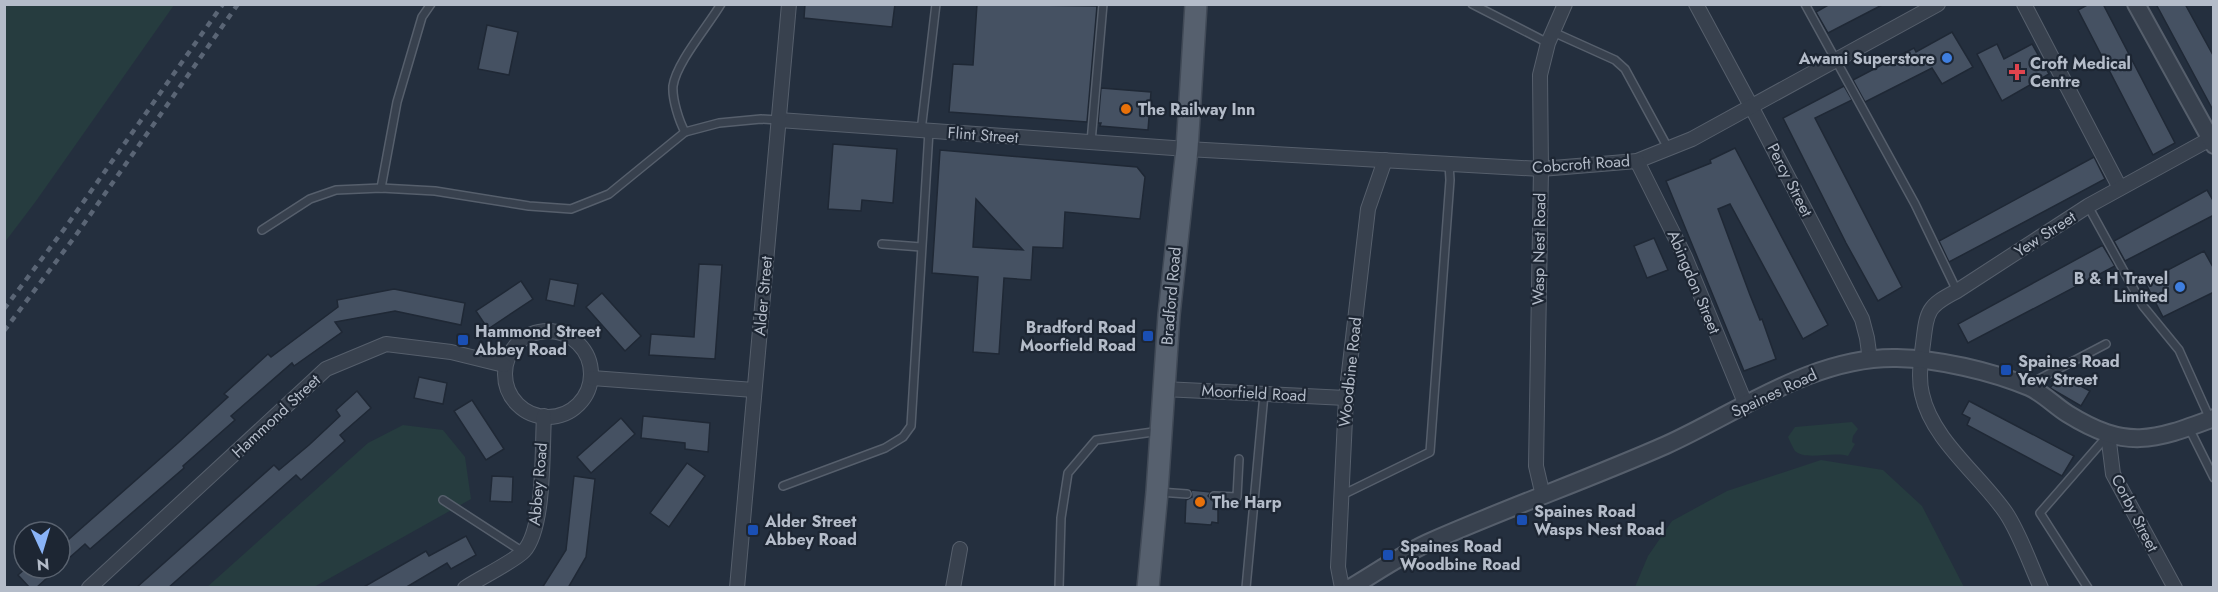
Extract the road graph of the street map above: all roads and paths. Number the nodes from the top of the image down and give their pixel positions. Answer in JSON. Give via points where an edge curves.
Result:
{"nodes":[{"id":1,"x":431,"y":4,"type":"edge"},
{"id":2,"x":721,"y":4,"type":"edge"},
{"id":3,"x":789,"y":4,"type":"edge"},
{"id":4,"x":936,"y":4,"type":"edge"},
{"id":5,"x":1103,"y":4,"type":"edge"},
{"id":6,"x":1196,"y":4,"type":"edge"},
{"id":7,"x":1472,"y":4,"type":"edge"},
{"id":8,"x":1565,"y":4,"type":"edge"},
{"id":9,"x":1696,"y":4,"type":"edge"},
{"id":10,"x":1805,"y":4,"type":"edge"},
{"id":11,"x":1938,"y":4,"type":"edge"},
{"id":12,"x":2024,"y":4,"type":"edge"},
{"id":13,"x":2136,"y":4,"type":"edge"},
{"id":14,"x":1919,"y":9,"type":"edge"},
{"id":15,"x":1550,"y":38,"type":"junction"},
{"id":16,"x":1835,"y":60,"type":"junction"},
{"id":17,"x":1752,"y":106,"type":"junction"},
{"id":18,"x":779,"y":120,"type":"junction"},
{"id":19,"x":925,"y":131,"type":"junction"},
{"id":20,"x":685,"y":132,"type":"junction"},
{"id":21,"x":2212,"y":142,"type":"edge"},
{"id":22,"x":1091,"y":143,"type":"junction"},
{"id":23,"x":1668,"y":148,"type":"junction"},
{"id":24,"x":1186,"y":149,"type":"junction"},
{"id":25,"x":1385,"y":160,"type":"junction"},
{"id":26,"x":1636,"y":161,"type":"junction"},
{"id":27,"x":1449,"y":164,"type":"junction"},
{"id":28,"x":1541,"y":169,"type":"junction"},
{"id":29,"x":2120,"y":188,"type":"junction"},
{"id":30,"x":381,"y":189,"type":"junction"},
{"id":31,"x":2088,"y":206,"type":"junction"},
{"id":32,"x":262,"y":230,"type":"dead end"},
{"id":33,"x":882,"y":244,"type":"dead end"},
{"id":34,"x":921,"y":247,"type":"junction"},
{"id":35,"x":1957,"y":291,"type":"junction"},
{"id":36,"x":2106,"y":344,"type":"dead end"},
{"id":37,"x":1870,"y":360,"type":"junction"},
{"id":38,"x":1922,"y":360,"type":"junction"},
{"id":39,"x":504,"y":365,"type":"junction"},
{"id":40,"x":592,"y":378,"type":"junction"},
{"id":41,"x":1163,"y":384,"type":"junction"},
{"id":42,"x":2031,"y":388,"type":"junction"},
{"id":43,"x":754,"y":390,"type":"junction"},
{"id":44,"x":1264,"y":394,"type":"junction"},
{"id":45,"x":1346,"y":398,"type":"junction"},
{"id":46,"x":1746,"y":405,"type":"junction"},
{"id":47,"x":544,"y":416,"type":"junction"},
{"id":48,"x":2212,"y":419,"type":"edge"},
{"id":49,"x":2189,"y":428,"type":"junction"},
{"id":50,"x":1160,"y":431,"type":"junction"},
{"id":51,"x":2108,"y":434,"type":"junction"},
{"id":52,"x":1239,"y":459,"type":"dead end"},
{"id":53,"x":2214,"y":478,"type":"edge"},
{"id":54,"x":783,"y":486,"type":"dead end"},
{"id":55,"x":1157,"y":492,"type":"junction"},
{"id":56,"x":1187,"y":494,"type":"dead end"},
{"id":57,"x":1342,"y":495,"type":"junction"},
{"id":58,"x":1214,"y":496,"type":"dead end"},
{"id":59,"x":1543,"y":496,"type":"junction"},
{"id":60,"x":443,"y":500,"type":"dead end"},
{"id":61,"x":960,"y":549,"type":"dead end"},
{"id":62,"x":523,"y":552,"type":"junction"},
{"id":63,"x":89,"y":588,"type":"edge"},
{"id":64,"x":465,"y":588,"type":"edge"},
{"id":65,"x":737,"y":588,"type":"edge"},
{"id":66,"x":953,"y":588,"type":"edge"},
{"id":67,"x":1059,"y":588,"type":"edge"},
{"id":68,"x":1148,"y":588,"type":"edge"},
{"id":69,"x":1246,"y":588,"type":"edge"},
{"id":70,"x":1342,"y":588,"type":"edge"},
{"id":71,"x":1350,"y":588,"type":"edge"},
{"id":72,"x":2041,"y":588,"type":"edge"},
{"id":73,"x":2088,"y":588,"type":"edge"},
{"id":74,"x":2175,"y":588,"type":"edge"}],
"edges":[{"from":1,"to":30,"type":"lane","via":[[422,17],[397,102]]},
{"from":2,"to":20,"type":"lane","via":[[685,58],[673,87]]},
{"from":3,"to":18,"type":"street","name":"Alder Street"},
{"from":4,"to":19,"type":"lane"},
{"from":5,"to":22,"type":"lane"},
{"from":6,"to":24,"type":"main road","name":"Bradford Road"},
{"from":7,"to":15,"type":"lane"},
{"from":8,"to":15,"type":"street","name":"Wasp Nest Road"},
{"from":9,"to":17,"type":"street","name":"Percy Street"},
{"from":10,"to":16,"type":"lane"},
{"from":11,"to":14,"type":"street","name":"Cobcroft Road"},
{"from":12,"to":29,"type":"street"},
{"from":13,"to":21,"type":"street"},
{"from":14,"to":16,"type":"street","name":"Cobcroft Road"},
{"from":15,"to":23,"type":"lane","via":[[1615,60],[1625,69]]},
{"from":15,"to":28,"type":"street","name":"Wasp Nest Road","via":[[1540,75]]},
{"from":16,"to":17,"type":"street","name":"Cobcroft Road"},
{"from":16,"to":35,"type":"lane","via":[[1915,204]]},
{"from":17,"to":23,"type":"street","name":"Cobcroft Road"},
{"from":17,"to":37,"type":"street","name":"Percy Street","via":[[1862,319]]},
{"from":18,"to":19,"type":"street","name":"Flint Street"},
{"from":18,"to":20,"type":"lane","via":[[719,123]]},
{"from":18,"to":43,"type":"street","name":"Alder Street"},
{"from":19,"to":22,"type":"street","name":"Flint Street"},
{"from":19,"to":34,"type":"lane"},
{"from":20,"to":30,"type":"lane","via":[[609,194],[571,209],[435,191]]},
{"from":21,"to":29,"type":"street","name":"Yew Street"},
{"from":22,"to":24,"type":"street","name":"Flint Street"},
{"from":23,"to":26,"type":"street","name":"Cobcroft Road"},
{"from":24,"to":25,"type":"street","name":"Cobcroft Road"},
{"from":24,"to":41,"type":"main road","name":"Bradford Road"},
{"from":25,"to":27,"type":"street","name":"Cobcroft Road"},
{"from":25,"to":45,"type":"street","name":"Woodbine Road","via":[[1368,209]]},
{"from":26,"to":28,"type":"street","name":"Cobcroft Road"},
{"from":26,"to":46,"type":"street","name":"Abingdon Street","via":[[1685,257]]},
{"from":27,"to":28,"type":"street","name":"Cobcroft Road"},
{"from":27,"to":57,"type":"lane","via":[[1430,452]]},
{"from":28,"to":59,"type":"street","name":"Wasp Nest Road","via":[[1536,466]]},
{"from":29,"to":31,"type":"street","name":"Yew Street"},
{"from":30,"to":32,"type":"lane","via":[[336,190],[310,199]]},
{"from":31,"to":35,"type":"street","name":"Yew Street"},
{"from":31,"to":48,"type":"lane","via":[[2143,306],[2179,350]]},
{"from":33,"to":34,"type":"lane"},
{"from":34,"to":54,"type":"lane","via":[[911,426],[903,437],[885,448]]},
{"from":35,"to":38,"type":"street","name":"Yew Street","via":[[1938,301],[1927,315]]},
{"from":36,"to":42,"type":"lane","via":[[2039,379]]},
{"from":37,"to":38,"type":"street","name":"Spaines Road"},
{"from":37,"to":46,"type":"street","name":"Spaines Road","via":[[1805,376]]},
{"from":38,"to":42,"type":"street","name":"Spaines Road","via":[[1975,370]]},
{"from":38,"to":72,"type":"street","name":"Yew Street","via":[[1922,395],[1931,419],[2006,514]]},
{"from":39,"to":40,"type":"street","via":[[509,352],[521,340],[551,330],[573,338],[584,349],[591,363]]},
{"from":39,"to":47,"type":"street","via":[[505,382],[519,406]]},
{"from":39,"to":63,"type":"street","name":"Hammond Street","via":[[451,352],[386,344],[326,369]]},
{"from":40,"to":43,"type":"street"},
{"from":40,"to":47,"type":"street","via":[[580,404],[568,413]]},
{"from":41,"to":44,"type":"street","name":"Moorfield Road"},
{"from":41,"to":50,"type":"main road","name":"Bradford Road"},
{"from":42,"to":51,"type":"street","name":"Spaines Road","via":[[2085,424]]},
{"from":43,"to":65,"type":"street","name":"Alder Street"},
{"from":44,"to":45,"type":"street","name":"Moorfield Road"},
{"from":44,"to":69,"type":"lane"},
{"from":45,"to":57,"type":"street","name":"Woodbine Road"},
{"from":46,"to":59,"type":"street","name":"Spaines Road","via":[[1667,444]]},
{"from":47,"to":62,"type":"street","name":"Abbey Road","via":[[539,503],[533,536]]},
{"from":48,"to":49,"type":"street","name":"Spaines Road"},
{"from":49,"to":51,"type":"street","name":"Spaines Road","via":[[2157,438],[2130,440]]},
{"from":49,"to":53,"type":"lane"},
{"from":50,"to":55,"type":"main road","name":"Bradford Road"},
{"from":50,"to":67,"type":"lane","via":[[1096,440],[1068,473],[1061,518]]},
{"from":51,"to":73,"type":"lane","via":[[2040,513]]},
{"from":51,"to":74,"type":"street","name":"Corby Street","via":[[2113,474]]},
{"from":52,"to":58,"type":"lane","via":[[1237,497]]},
{"from":55,"to":56,"type":"lane"},
{"from":55,"to":68,"type":"main road","name":"Bradford Road"},
{"from":57,"to":70,"type":"street","name":"Woodbine Road","via":[[1338,567]]},
{"from":59,"to":71,"type":"street","name":"Spaines Road","via":[[1430,542]]},
{"from":60,"to":62,"type":"lane"},
{"from":61,"to":66,"type":"street"},
{"from":62,"to":64,"type":"street"}]}
